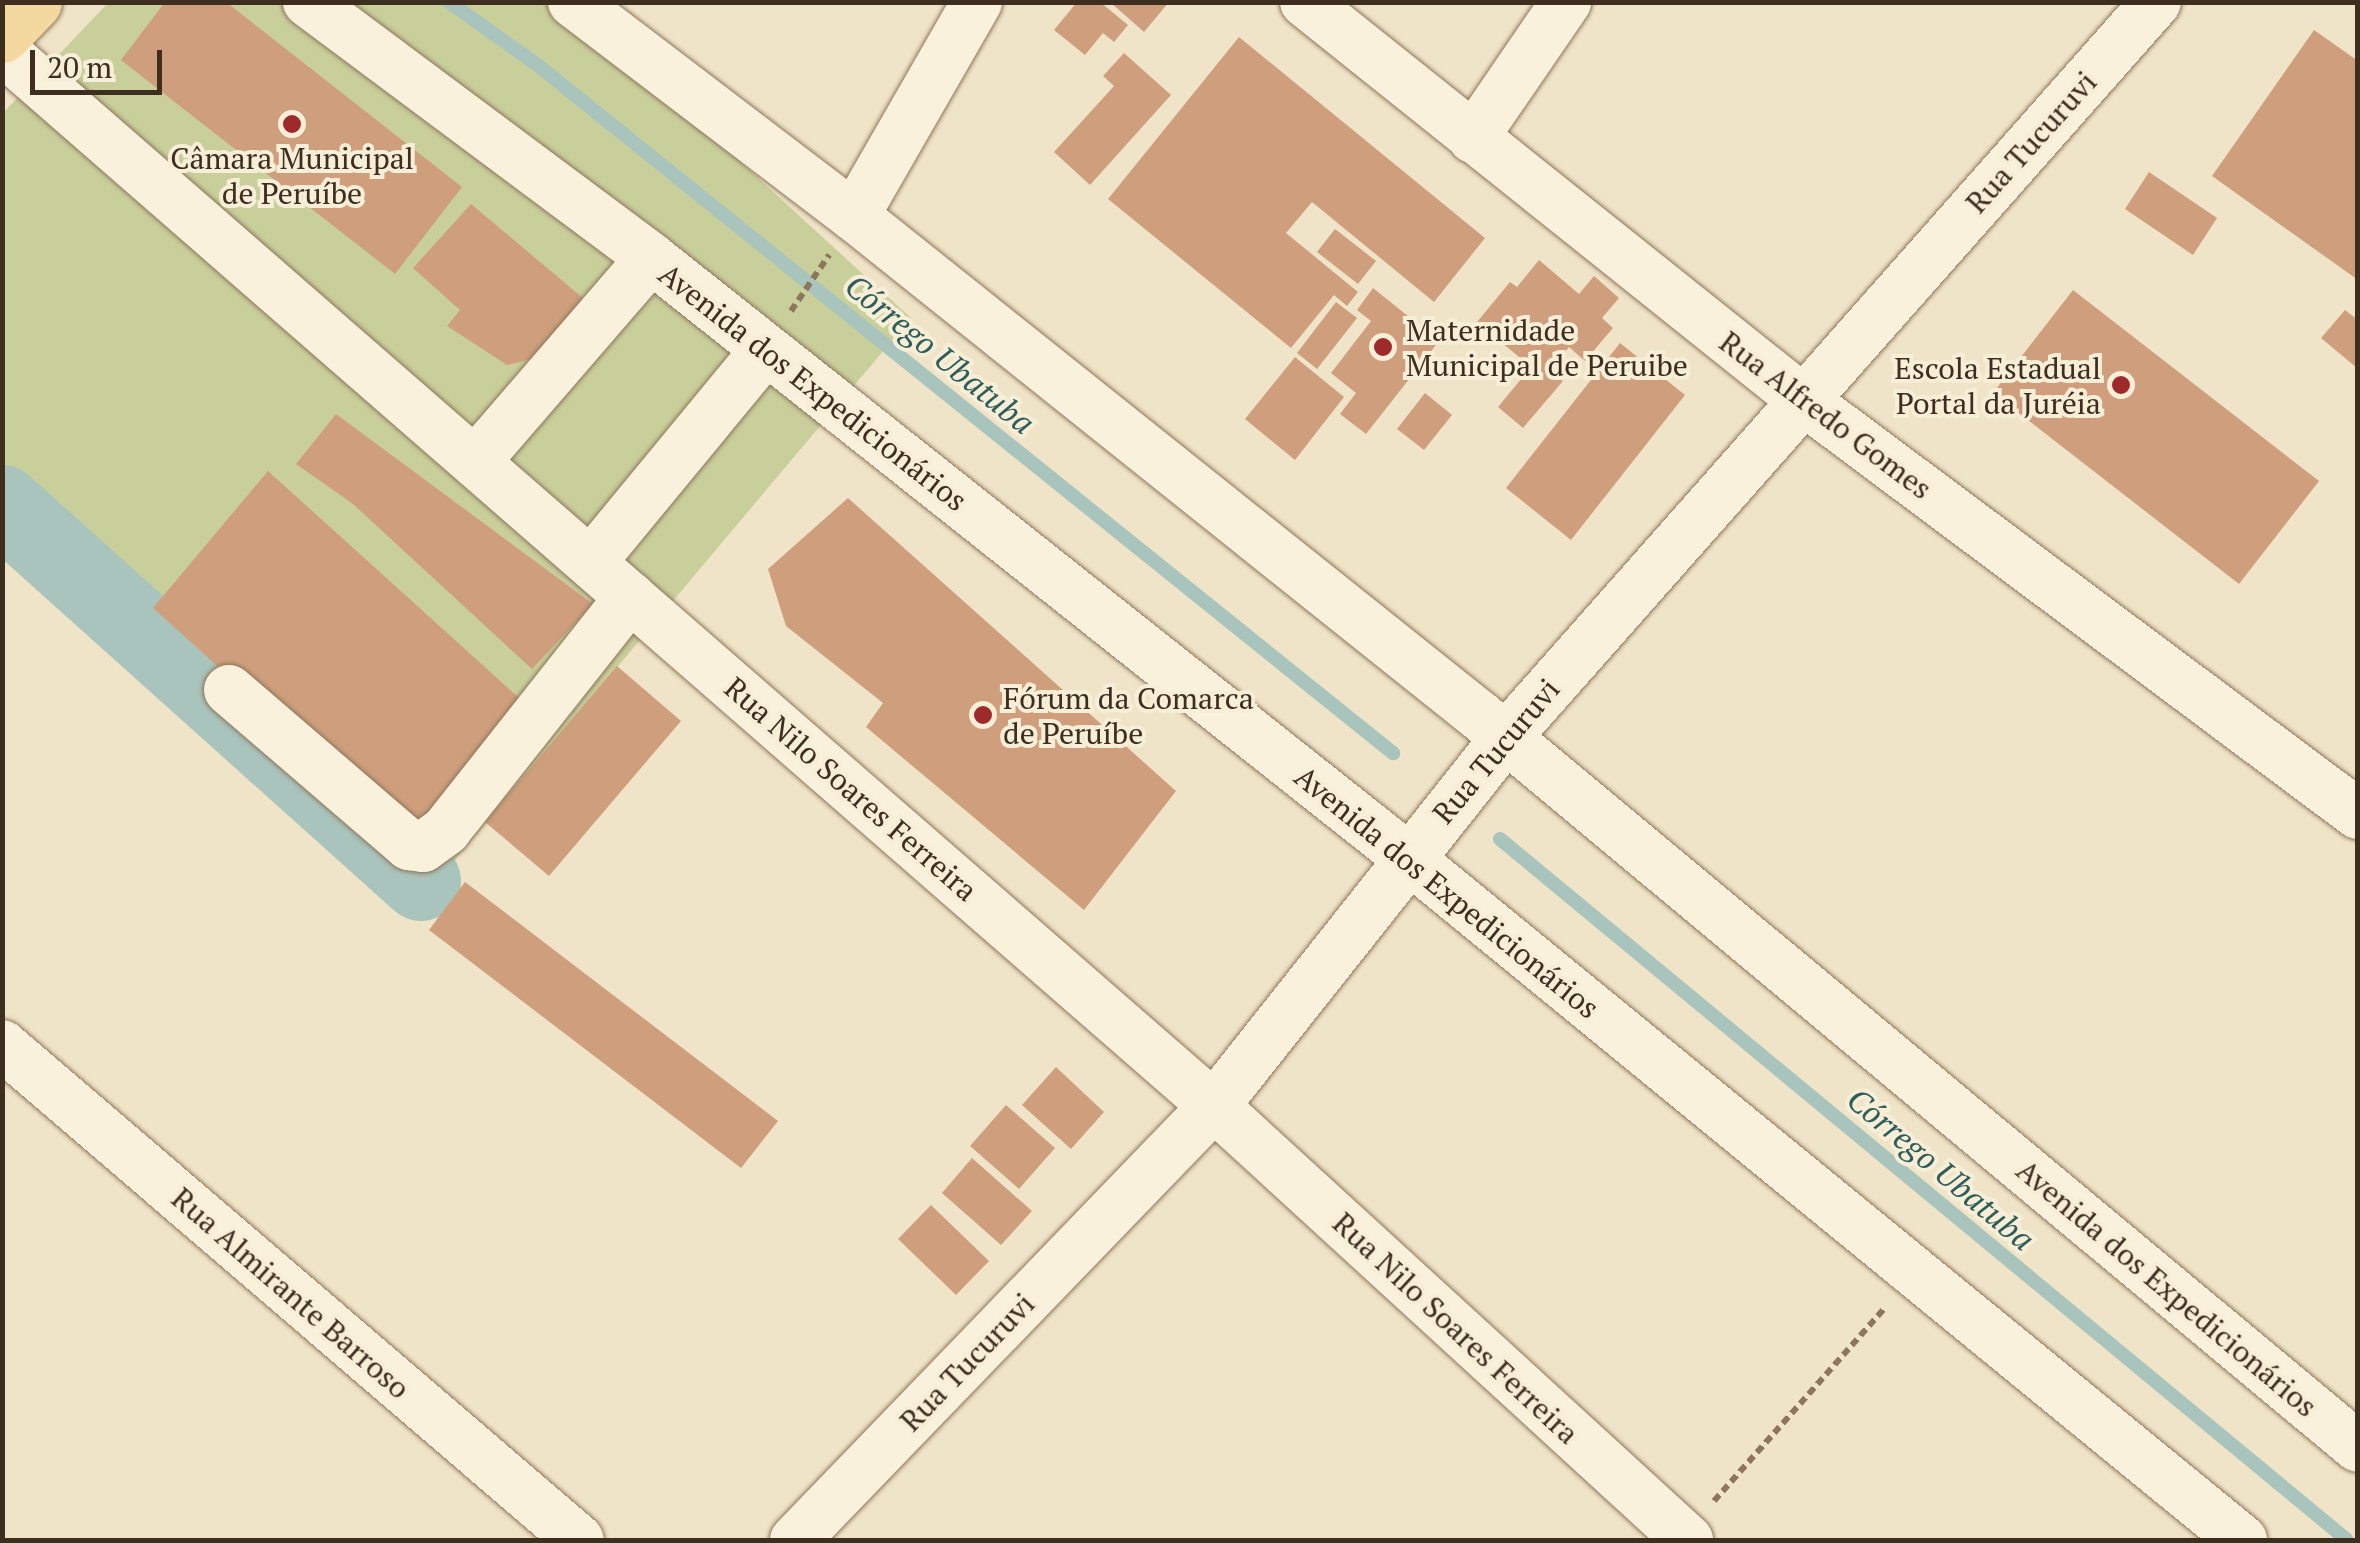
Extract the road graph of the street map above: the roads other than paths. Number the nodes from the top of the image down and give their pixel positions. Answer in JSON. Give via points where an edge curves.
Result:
{"nodes":[{"id":1,"x":34,"y":2,"type":"edge"},
{"id":2,"x":308,"y":2,"type":"edge"},
{"id":3,"x":572,"y":2,"type":"edge"},
{"id":4,"x":977,"y":2,"type":"edge"},
{"id":5,"x":1305,"y":2,"type":"edge"},
{"id":6,"x":1566,"y":2,"type":"edge"},
{"id":7,"x":2156,"y":2,"type":"edge"},
{"id":8,"x":2,"y":35,"type":"edge"},
{"id":9,"x":2,"y":50,"type":"edge"},
{"id":10,"x":1473,"y":138,"type":"junction"},
{"id":11,"x":847,"y":227,"type":"junction"},
{"id":12,"x":650,"y":258,"type":"junction"},
{"id":13,"x":773,"y":338,"type":"junction"},
{"id":14,"x":1802,"y":399,"type":"junction"},
{"id":15,"x":474,"y":462,"type":"junction"},
{"id":16,"x":591,"y":562,"type":"junction"},
{"id":17,"x":630,"y":597,"type":"junction"},
{"id":18,"x":229,"y":690,"type":"dead end"},
{"id":19,"x":1506,"y":738,"type":"junction"},
{"id":20,"x":2358,"y":814,"type":"edge"},
{"id":21,"x":1406,"y":856,"type":"junction"},
{"id":22,"x":2,"y":1046,"type":"edge"},
{"id":23,"x":1214,"y":1106,"type":"junction"},
{"id":24,"x":2358,"y":1447,"type":"edge"},
{"id":25,"x":1685,"y":1538,"type":"edge"},
{"id":26,"x":579,"y":1540,"type":"edge"},
{"id":27,"x":795,"y":1540,"type":"edge"},
{"id":28,"x":2242,"y":1540,"type":"edge"}],
"edges":[{"from":1,"to":8,"type":"main road"},
{"from":2,"to":12,"type":"street","name":"Avenida dos Expedicionários"},
{"from":3,"to":11,"type":"street","name":"Avenida dos Expedicionários"},
{"from":4,"to":11,"type":"street"},
{"from":5,"to":10,"type":"street","name":"Rua Alfredo Gomes"},
{"from":6,"to":10,"type":"street"},
{"from":7,"to":14,"type":"street","name":"Rua Tucuruvi"},
{"from":9,"to":15,"type":"street","name":"Rua Nilo Soares Ferreira"},
{"from":10,"to":14,"type":"street","name":"Rua Alfredo Gomes"},
{"from":11,"to":19,"type":"street","name":"Avenida dos Expedicionários"},
{"from":12,"to":13,"type":"street","name":"Avenida dos Expedicionários"},
{"from":12,"to":15,"type":"street"},
{"from":13,"to":16,"type":"street"},
{"from":13,"to":21,"type":"street","name":"Avenida dos Expedicionários"},
{"from":14,"to":19,"type":"street","name":"Rua Tucuruvi"},
{"from":14,"to":20,"type":"street","name":"Rua Alfredo Gomes"},
{"from":15,"to":16,"type":"street","name":"Rua Nilo Soares Ferreira"},
{"from":16,"to":17,"type":"street","name":"Rua Nilo Soares Ferreira"},
{"from":17,"to":18,"type":"street","via":[[446,830],[423,846],[409,845]]},
{"from":17,"to":23,"type":"street","name":"Rua Nilo Soares Ferreira"},
{"from":19,"to":21,"type":"street","name":"Rua Tucuruvi"},
{"from":19,"to":24,"type":"street","name":"Avenida dos Expedicionários"},
{"from":21,"to":23,"type":"street","name":"Rua Tucuruvi"},
{"from":21,"to":28,"type":"street","name":"Avenida dos Expedicionários"},
{"from":22,"to":26,"type":"street","name":"Rua Almirante Barroso"},
{"from":23,"to":25,"type":"street","name":"Rua Nilo Soares Ferreira"},
{"from":23,"to":27,"type":"street","name":"Rua Tucuruvi"}]}
